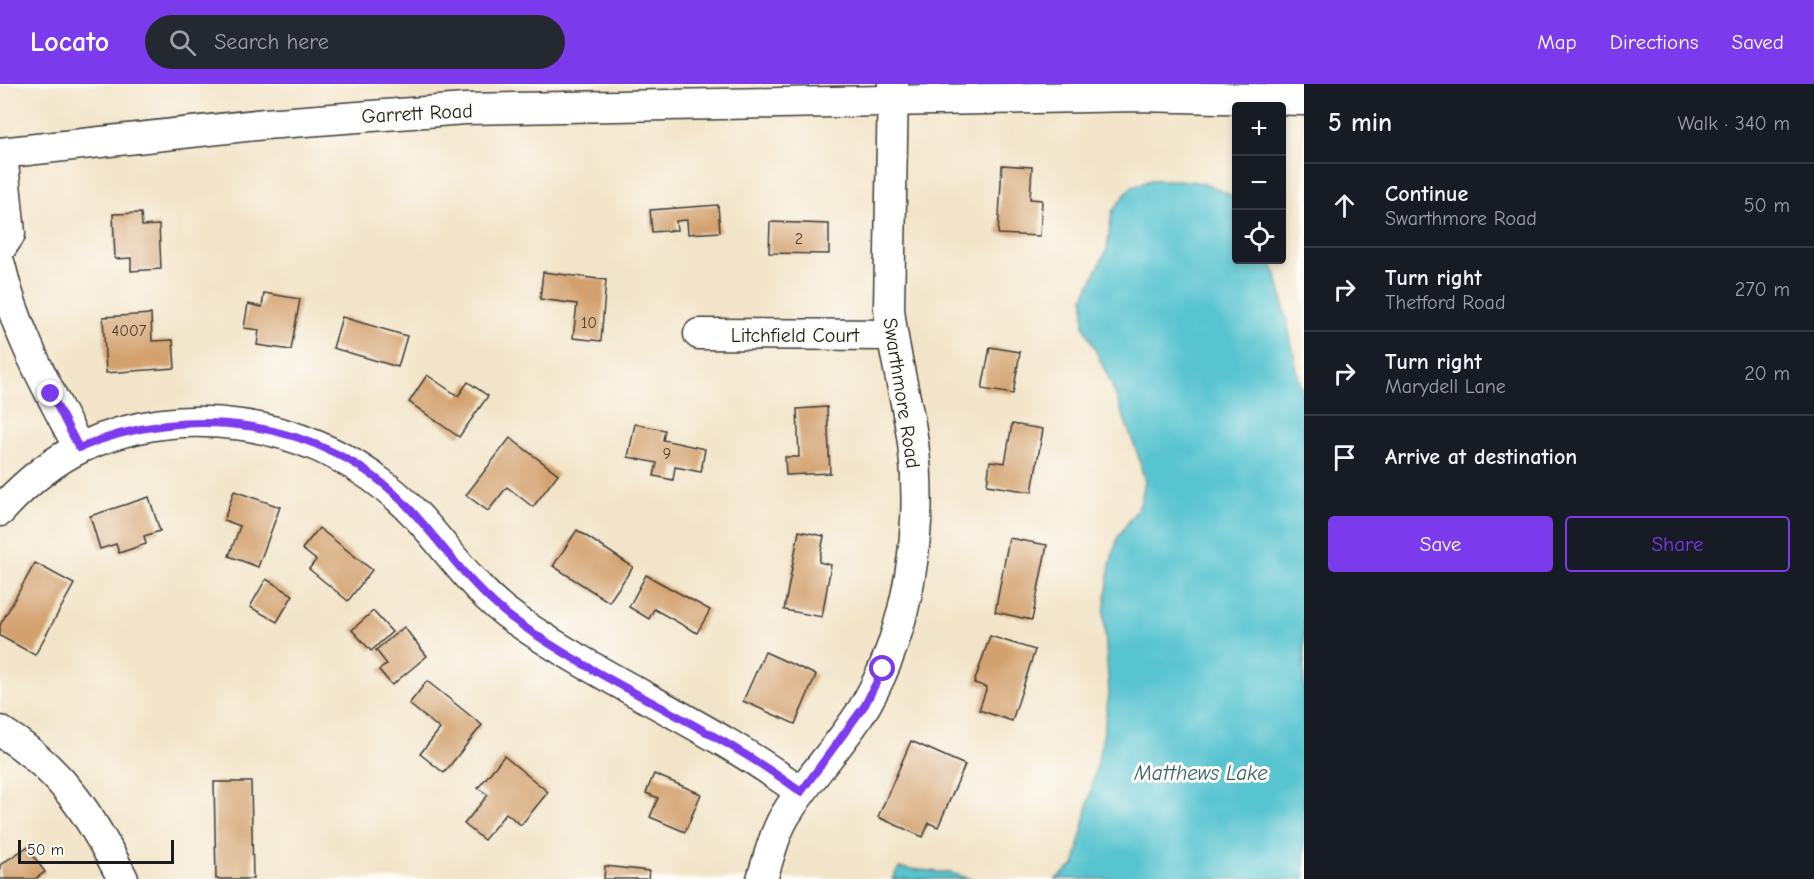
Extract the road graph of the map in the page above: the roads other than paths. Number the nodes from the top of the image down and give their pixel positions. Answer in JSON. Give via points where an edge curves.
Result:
{"nodes":[{"id":1,"x":892,"y":93,"type":"edge"},
{"id":2,"x":1304,"y":100,"type":"edge"},
{"id":3,"x":1,"y":153,"type":"edge"},
{"id":4,"x":0,"y":249,"type":"edge"},
{"id":5,"x":0,"y":265,"type":"edge"},
{"id":6,"x":699,"y":334,"type":"dead end"},
{"id":7,"x":891,"y":335,"type":"junction"},
{"id":8,"x":79,"y":448,"type":"junction"},
{"id":9,"x":0,"y":511,"type":"edge"},
{"id":10,"x":0,"y":731,"type":"edge"},
{"id":11,"x":801,"y":792,"type":"junction"},
{"id":12,"x":123,"y":879,"type":"edge"},
{"id":13,"x":762,"y":879,"type":"edge"}],
"edges":[{"from":1,"to":2,"type":"street","name":"Garrett Road"},
{"from":1,"to":3,"type":"street","name":"Garrett Road","via":[[414,112]]},
{"from":1,"to":7,"type":"street","name":"Swarthmore Road","via":[[888,278]]},
{"from":3,"to":4,"type":"street","via":[[10,234]]},
{"from":5,"to":8,"type":"street","via":[[21,333]]},
{"from":6,"to":7,"type":"street","name":"Litchfield Court"},
{"from":7,"to":11,"type":"street","name":"Swarthmore Road","via":[[913,443],[913,543],[906,593],[893,642],[865,705]]},
{"from":8,"to":9,"type":"street","via":[[44,471]]},
{"from":8,"to":11,"type":"street","via":[[136,429],[198,422],[273,430],[325,449],[388,488],[478,589],[513,618],[571,658],[768,767]]},
{"from":10,"to":12,"type":"street","via":[[35,755],[78,799]]},
{"from":11,"to":13,"type":"street","name":"Swarthmore Road","via":[[786,813]]}]}
